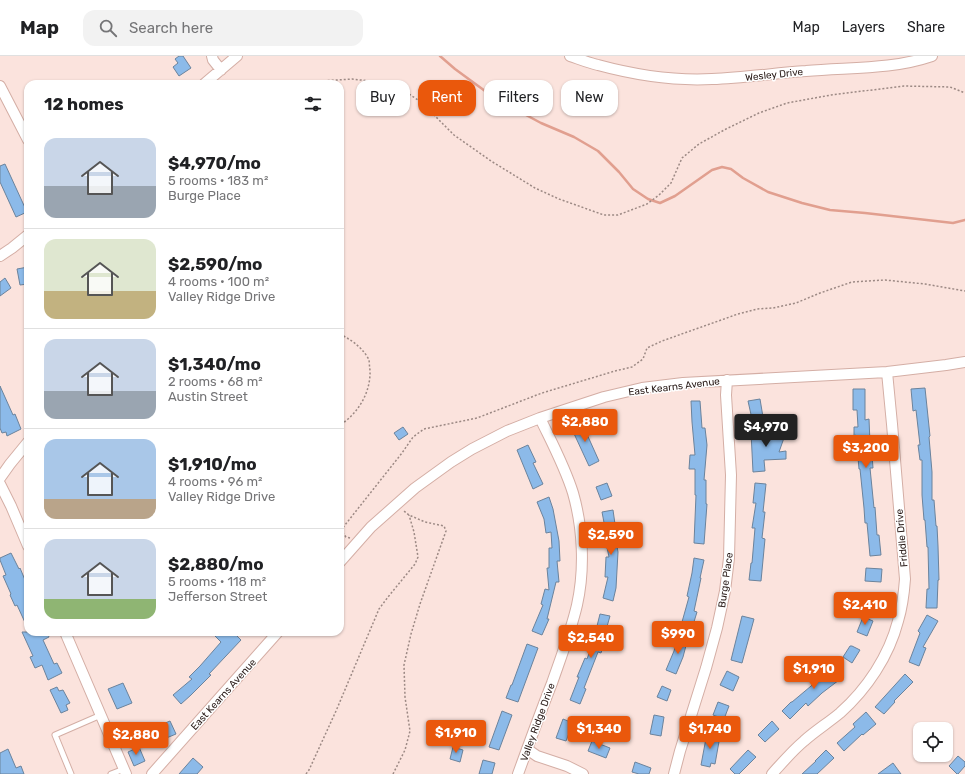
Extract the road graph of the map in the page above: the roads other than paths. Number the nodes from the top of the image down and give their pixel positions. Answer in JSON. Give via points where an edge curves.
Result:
{"nodes":[{"id":1,"x":212,"y":56,"type":"edge"},
{"id":2,"x":236,"y":56,"type":"edge"},
{"id":3,"x":570,"y":56,"type":"edge"},
{"id":4,"x":932,"y":56,"type":"edge"},
{"id":5,"x":221,"y":70,"type":"junction"},
{"id":6,"x":209,"y":80,"type":"edge"},
{"id":7,"x":0,"y":86,"type":"edge"},
{"id":8,"x":24,"y":132,"type":"edge"},
{"id":9,"x":24,"y":238,"type":"edge"},
{"id":10,"x":0,"y":256,"type":"edge"},
{"id":11,"x":965,"y":362,"type":"edge"},
{"id":12,"x":887,"y":372,"type":"junction"},
{"id":13,"x":727,"y":380,"type":"junction"},
{"id":14,"x":540,"y":418,"type":"junction"},
{"id":15,"x":24,"y":447,"type":"edge"},
{"id":16,"x":0,"y":478,"type":"edge"},
{"id":17,"x":0,"y":484,"type":"edge"},
{"id":18,"x":24,"y":537,"type":"edge"},
{"id":19,"x":344,"y":558,"type":"edge"},
{"id":20,"x":67,"y":636,"type":"edge"},
{"id":21,"x":274,"y":636,"type":"edge"},
{"id":22,"x":101,"y":715,"type":"junction"},
{"id":23,"x":528,"y":749,"type":"junction"},
{"id":24,"x":125,"y":771,"type":"edge"},
{"id":25,"x":71,"y":774,"type":"edge"},
{"id":26,"x":111,"y":774,"type":"edge"},
{"id":27,"x":152,"y":774,"type":"edge"},
{"id":28,"x":518,"y":774,"type":"edge"},
{"id":29,"x":583,"y":774,"type":"edge"},
{"id":30,"x":674,"y":774,"type":"edge"},
{"id":31,"x":772,"y":774,"type":"edge"}],
"edges":[{"from":1,"to":5,"type":"street"},
{"from":2,"to":5,"type":"street"},
{"from":3,"to":4,"type":"street","name":"Wesley Drive","via":[[646,76],[681,79],[878,67]]},
{"from":5,"to":6,"type":"street"},
{"from":7,"to":8,"type":"street"},
{"from":9,"to":10,"type":"street"},
{"from":11,"to":12,"type":"street","name":"East Kearns Avenue"},
{"from":12,"to":13,"type":"street","name":"East Kearns Avenue"},
{"from":12,"to":31,"type":"street","name":"Friddle Drive","via":[[905,579],[899,621],[892,640],[870,680],[840,712],[802,742]]},
{"from":13,"to":14,"type":"street","name":"East Kearns Avenue","via":[[642,388],[604,397]]},
{"from":13,"to":30,"type":"street","name":"Burge Place","via":[[731,475],[729,558],[725,591],[706,668]]},
{"from":14,"to":19,"type":"street","name":"East Kearns Avenue","via":[[507,431],[451,462],[415,488],[371,528]]},
{"from":14,"to":23,"type":"street","name":"Valley Ridge Drive","via":[[573,493],[582,557],[581,581],[568,638]]},
{"from":15,"to":16,"type":"street"},
{"from":17,"to":18,"type":"street"},
{"from":20,"to":22,"type":"street"},
{"from":21,"to":27,"type":"street","name":"East Kearns Avenue"},
{"from":22,"to":24,"type":"street"},
{"from":22,"to":25,"type":"lane","via":[[55,735]]},
{"from":23,"to":28,"type":"street","name":"Valley Ridge Drive"},
{"from":23,"to":29,"type":"street","via":[[537,756]]},
{"from":24,"to":26,"type":"lane"}]}
